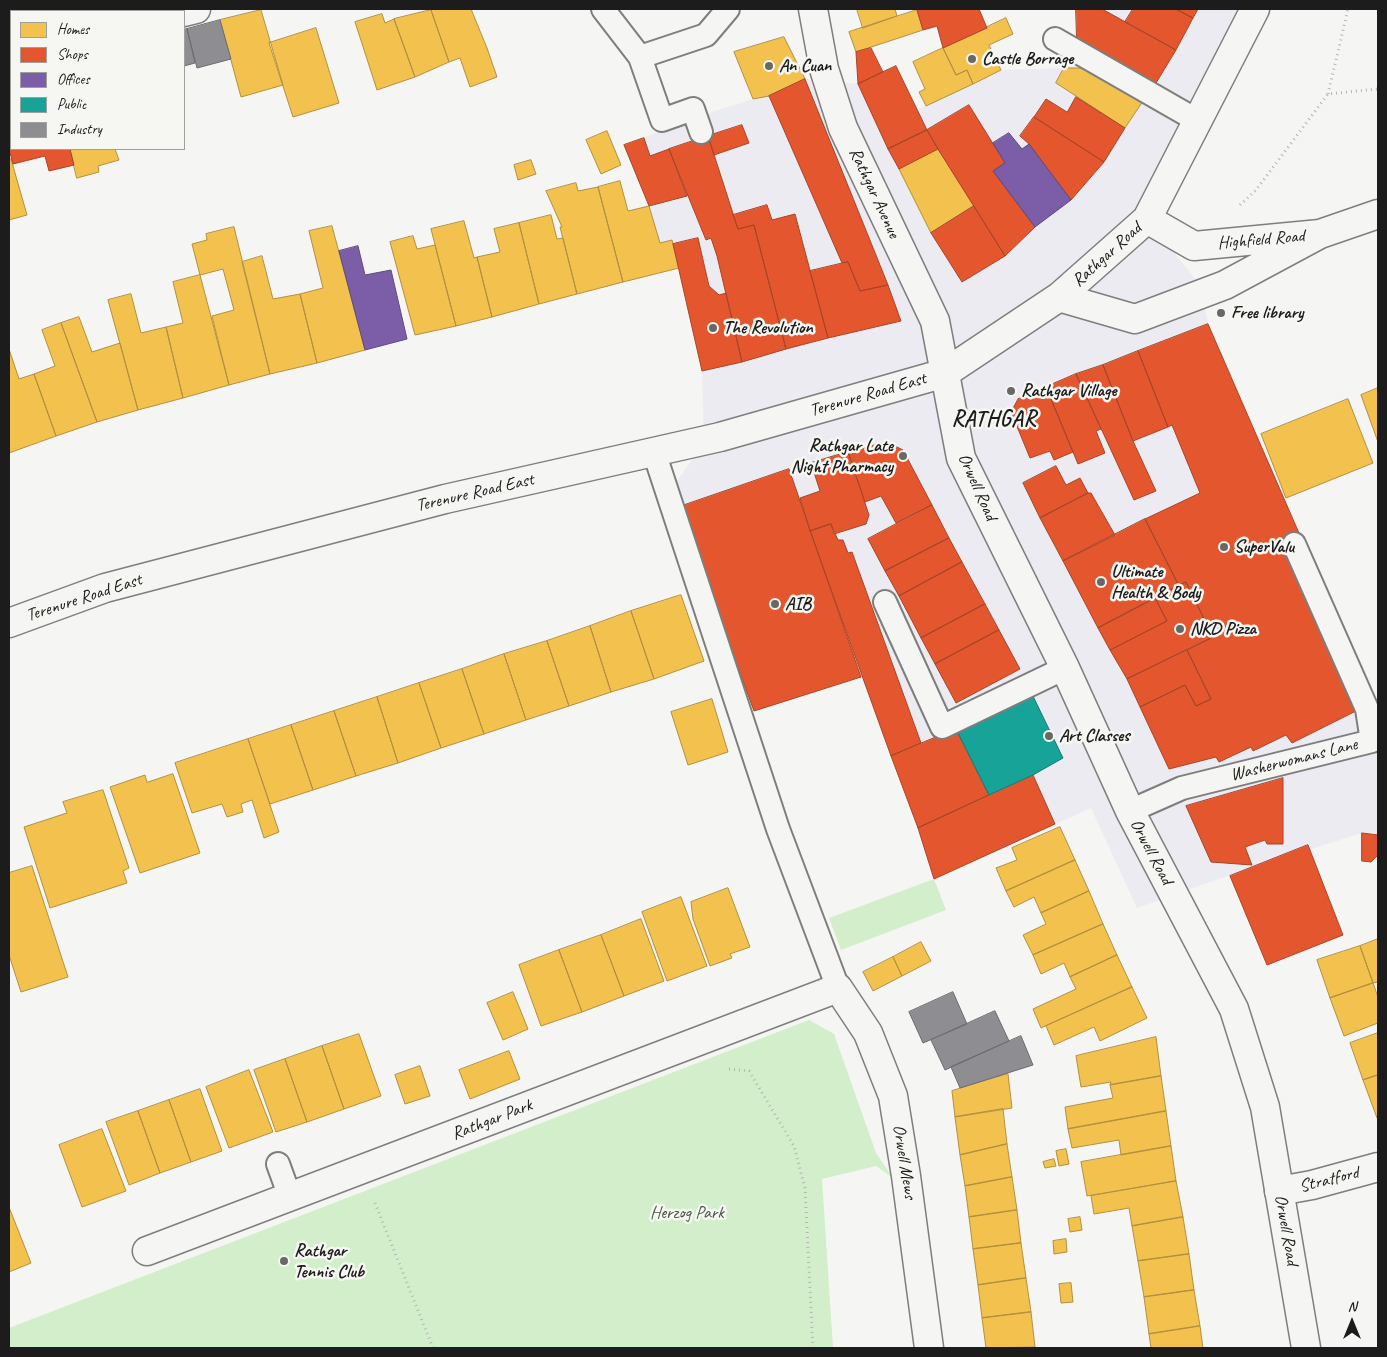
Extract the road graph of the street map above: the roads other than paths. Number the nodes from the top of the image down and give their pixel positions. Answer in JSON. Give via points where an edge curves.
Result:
{"nodes":[{"id":1,"x":603,"y":9,"type":"edge"},
{"id":2,"x":728,"y":9,"type":"edge"},
{"id":3,"x":813,"y":9,"type":"edge"},
{"id":4,"x":1255,"y":9,"type":"edge"},
{"id":5,"x":1055,"y":39,"type":"dead end"},
{"id":6,"x":640,"y":57,"type":"junction"},
{"id":7,"x":1198,"y":121,"type":"junction"},
{"id":8,"x":701,"y":132,"type":"dead end"},
{"id":9,"x":1378,"y":214,"type":"edge"},
{"id":10,"x":1147,"y":219,"type":"junction"},
{"id":11,"x":1320,"y":234,"type":"junction"},
{"id":12,"x":1059,"y":297,"type":"junction"},
{"id":13,"x":945,"y":373,"type":"junction"},
{"id":14,"x":654,"y":452,"type":"junction"},
{"id":15,"x":1294,"y":544,"type":"dead end"},
{"id":16,"x":885,"y":602,"type":"dead end"},
{"id":17,"x":9,"y":623,"type":"edge"},
{"id":18,"x":1065,"y":668,"type":"junction"},
{"id":19,"x":1375,"y":739,"type":"edge"},
{"id":20,"x":1130,"y":811,"type":"junction"},
{"id":21,"x":838,"y":988,"type":"junction"},
{"id":22,"x":278,"y":1164,"type":"dead end"},
{"id":23,"x":1378,"y":1167,"type":"edge"},
{"id":24,"x":1279,"y":1191,"type":"junction"},
{"id":25,"x":290,"y":1197,"type":"junction"},
{"id":26,"x":147,"y":1251,"type":"dead end"},
{"id":27,"x":929,"y":1348,"type":"edge"},
{"id":28,"x":1306,"y":1348,"type":"edge"}],
"edges":[{"from":1,"to":6,"type":"lane"},
{"from":2,"to":6,"type":"lane","via":[[706,34]]},
{"from":3,"to":13,"type":"street","name":"Rathgar Avenue","via":[[824,69],[843,128],[935,322]]},
{"from":4,"to":7,"type":"street","name":"Rathgar Road"},
{"from":5,"to":7,"type":"lane"},
{"from":6,"to":8,"type":"lane","via":[[662,120],[693,109]]},
{"from":7,"to":10,"type":"street","name":"Rathgar Road"},
{"from":9,"to":11,"type":"street","name":"Highfield Road"},
{"from":10,"to":11,"type":"street","name":"Highfield Road","via":[[1194,246]]},
{"from":10,"to":12,"type":"street","name":"Rathgar Road"},
{"from":11,"to":12,"type":"street","via":[[1225,285],[1135,319]]},
{"from":12,"to":13,"type":"street","name":"Rathgar Road"},
{"from":13,"to":14,"type":"street","name":"Terenure Road East","via":[[720,437]]},
{"from":13,"to":18,"type":"street","name":"Orwell Road","via":[[961,458]]},
{"from":14,"to":17,"type":"street","name":"Terenure Road East","via":[[444,499],[114,585]]},
{"from":14,"to":21,"type":"lane","via":[[778,829]]},
{"from":15,"to":19,"type":"lane","name":"Washerwomans Lane","via":[[1367,709]]},
{"from":16,"to":18,"type":"lane","via":[[942,727]]},
{"from":18,"to":20,"type":"street","name":"Orwell Road"},
{"from":19,"to":20,"type":"lane","name":"Washerwomans Lane","via":[[1182,788]]},
{"from":20,"to":24,"type":"street","name":"Orwell Road","via":[[1234,1009],[1264,1106]]},
{"from":21,"to":25,"type":"street","name":"Rathgar Park"},
{"from":21,"to":27,"type":"street","name":"Orwell Mews","via":[[868,1033],[893,1096]]},
{"from":22,"to":25,"type":"lane"},
{"from":23,"to":24,"type":"street","name":"Stratford"},
{"from":24,"to":28,"type":"street","name":"Orwell Road"},
{"from":25,"to":26,"type":"street","name":"Rathgar Park"}]}
